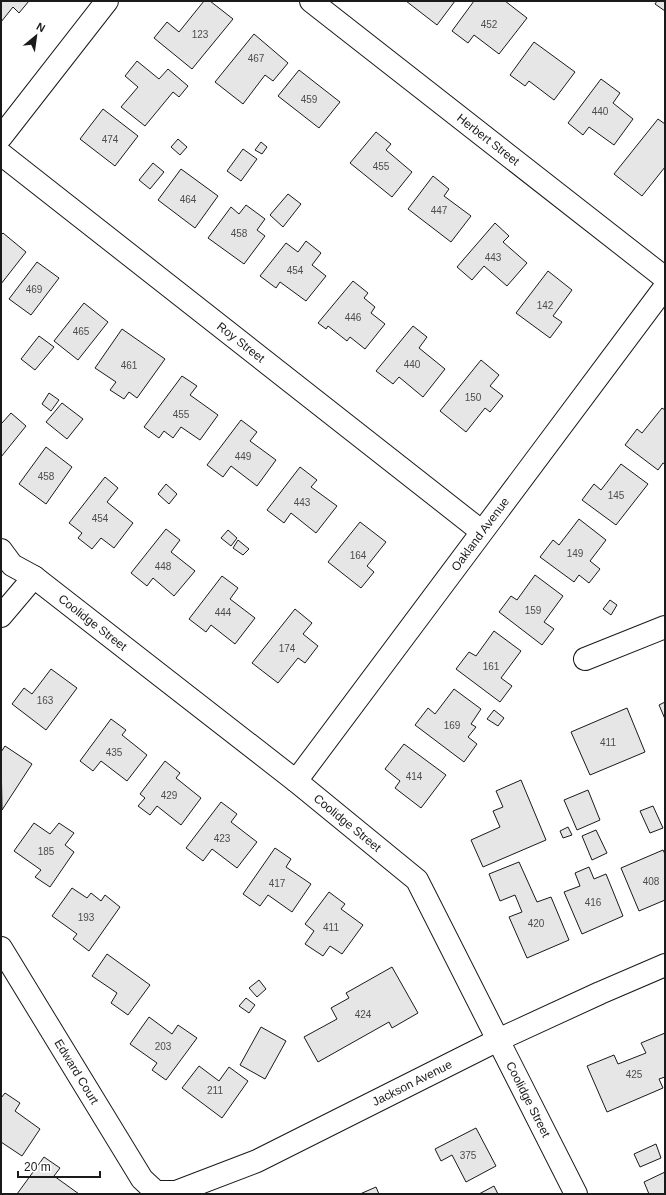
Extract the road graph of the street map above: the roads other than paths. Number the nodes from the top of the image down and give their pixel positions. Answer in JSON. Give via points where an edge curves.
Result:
{"nodes":[{"id":1,"x":107,"y":1,"type":"edge"},
{"id":2,"x":311,"y":1,"type":"edge"},
{"id":3,"x":1,"y":137,"type":"edge"},
{"id":4,"x":1,"y":154,"type":"edge"},
{"id":5,"x":665,"y":278,"type":"edge"},
{"id":6,"x":665,"y":287,"type":"edge"},
{"id":7,"x":481,"y":531,"type":"junction"},
{"id":8,"x":1,"y":550,"type":"edge"},
{"id":9,"x":34,"y":577,"type":"junction"},
{"id":10,"x":1,"y":616,"type":"edge"},
{"id":11,"x":665,"y":627,"type":"edge"},
{"id":12,"x":586,"y":659,"type":"dead end"},
{"id":13,"x":296,"y":781,"type":"junction"},
{"id":14,"x":1,"y":948,"type":"edge"},
{"id":15,"x":665,"y":965,"type":"edge"},
{"id":16,"x":498,"y":1040,"type":"junction"},
{"id":17,"x":156,"y":1192,"type":"joint"},
{"id":18,"x":576,"y":1194,"type":"edge"}],
"edges":[{"from":1,"to":3,"type":"street"},
{"from":2,"to":5,"type":"street","name":"Herbert Street"},
{"from":4,"to":7,"type":"street","name":"Roy Street"},
{"from":6,"to":7,"type":"street","name":"Oakland Avenue"},
{"from":7,"to":13,"type":"street","name":"Oakland Avenue"},
{"from":8,"to":9,"type":"street","name":"Coolidge Street","via":[[12,565]]},
{"from":9,"to":10,"type":"street"},
{"from":9,"to":13,"type":"street","name":"Coolidge Street"},
{"from":11,"to":12,"type":"street"},
{"from":13,"to":16,"type":"street","name":"Coolidge Street","via":[[417,880]]},
{"from":14,"to":17,"type":"street","name":"Edward Court","via":[[142,1179]]},
{"from":15,"to":16,"type":"street","name":"Jackson Avenue"},
{"from":16,"to":17,"type":"street","name":"Jackson Avenue","via":[[257,1161],[176,1192]]},
{"from":16,"to":18,"type":"street","name":"Coolidge Street"}]}
